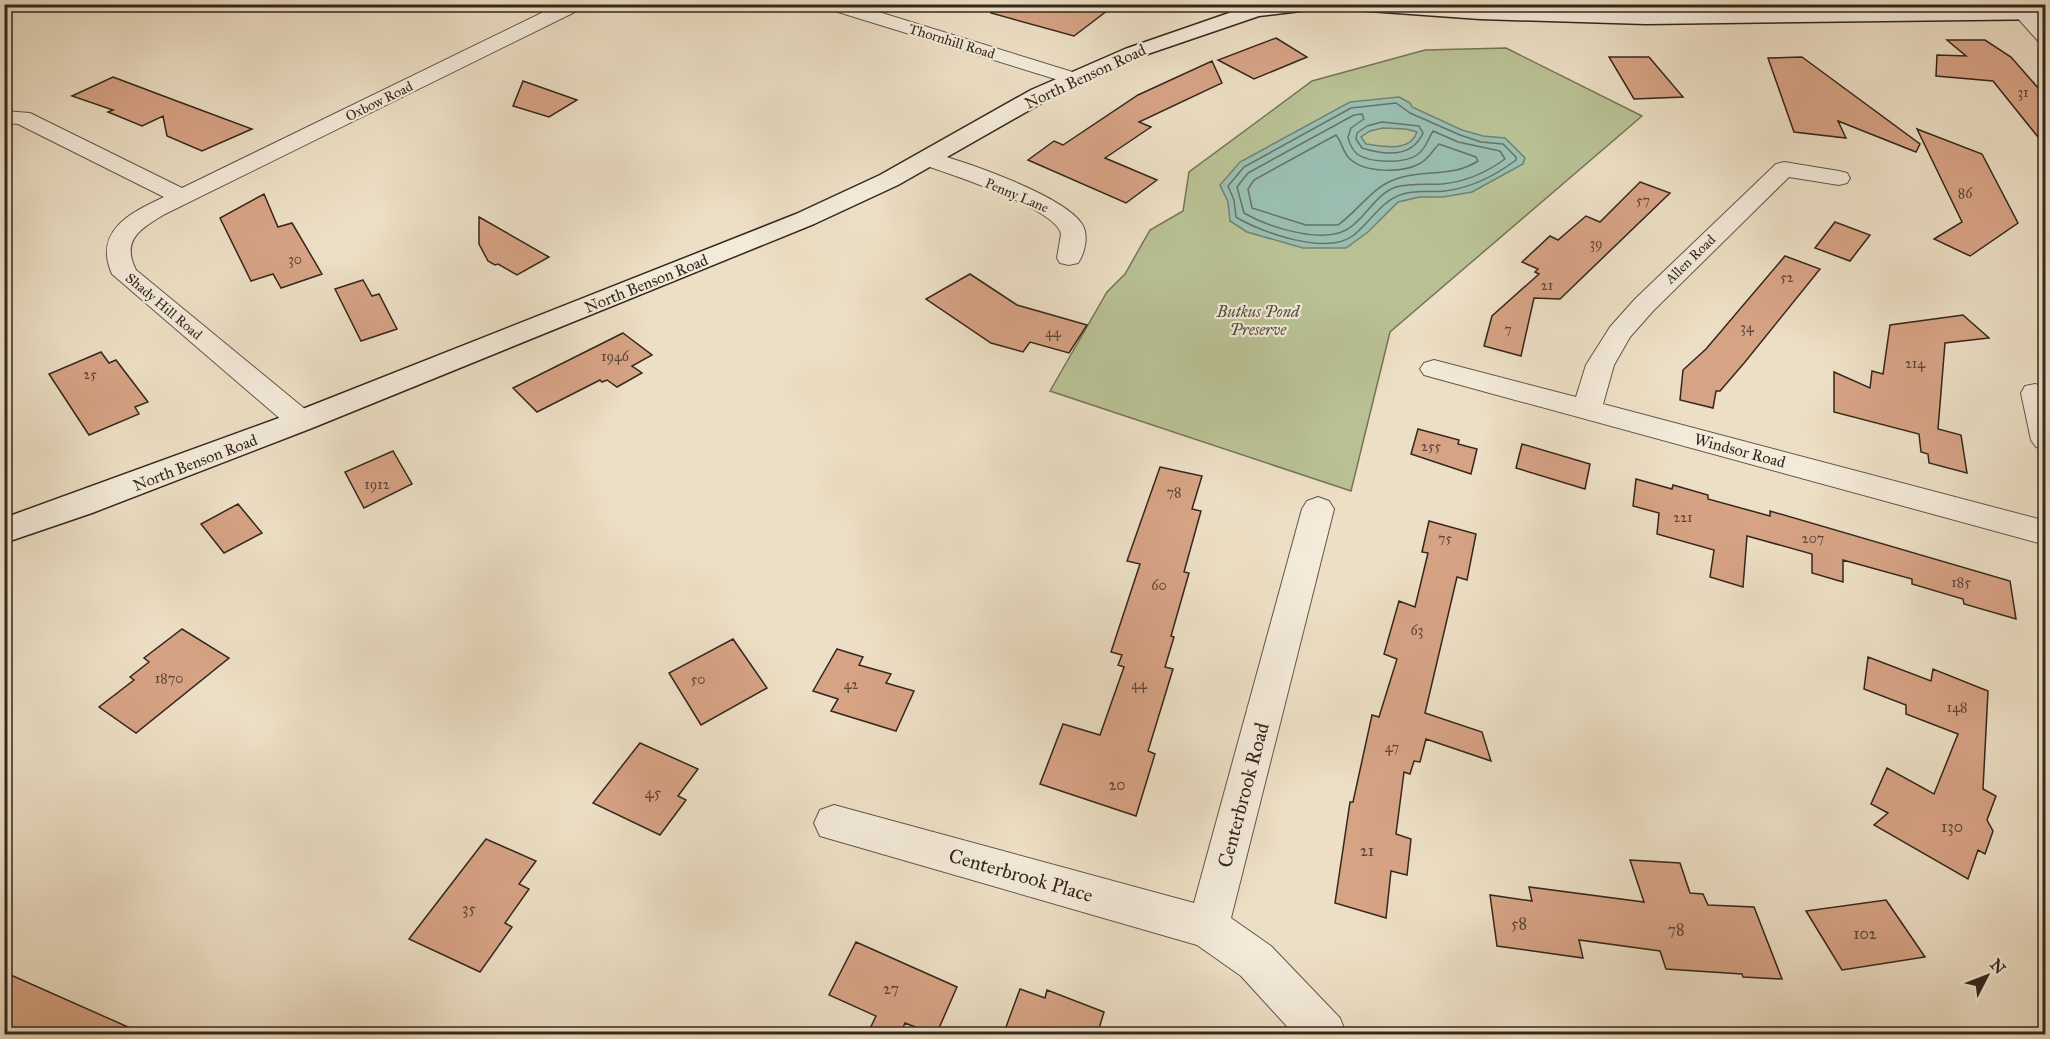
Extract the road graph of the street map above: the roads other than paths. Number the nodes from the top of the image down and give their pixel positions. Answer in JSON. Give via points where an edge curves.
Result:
{"nodes":[{"id":1,"x":576,"y":4,"type":"edge"},
{"id":2,"x":832,"y":4,"type":"edge"},
{"id":3,"x":1309,"y":4,"type":"edge"},
{"id":4,"x":1355,"y":4,"type":"edge"},
{"id":5,"x":1273,"y":6,"type":"edge"},
{"id":6,"x":1517,"y":10,"type":"edge"},
{"id":7,"x":2046,"y":13,"type":"edge"},
{"id":8,"x":2024,"y":14,"type":"junction"},
{"id":9,"x":2046,"y":38,"type":"edge"},
{"id":10,"x":1072,"y":78,"type":"junction"},
{"id":11,"x":4,"y":117,"type":"edge"},
{"id":12,"x":928,"y":159,"type":"junction"},
{"id":13,"x":1839,"y":178,"type":"dead end"},
{"id":14,"x":182,"y":197,"type":"junction"},
{"id":15,"x":1069,"y":258,"type":"dead end"},
{"id":16,"x":1434,"y":369,"type":"dead end"},
{"id":17,"x":2035,"y":393,"type":"dead end"},
{"id":18,"x":1587,"y":409,"type":"junction"},
{"id":19,"x":301,"y":421,"type":"junction"},
{"id":20,"x":2046,"y":440,"type":"edge"},
{"id":21,"x":1318,"y":509,"type":"dead end"},
{"id":22,"x":4,"y":531,"type":"edge"},
{"id":23,"x":2046,"y":532,"type":"edge"},
{"id":24,"x":834,"y":823,"type":"dead end"},
{"id":25,"x":1208,"y":927,"type":"junction"},
{"id":26,"x":1324,"y":1035,"type":"edge"}],
"edges":[{"from":1,"to":14,"type":"street","name":"Oxbow Road"},
{"from":2,"to":10,"type":"street","name":"Thornhill Road"},
{"from":3,"to":5,"type":"main road","name":"North Benson Road"},
{"from":4,"to":6,"type":"main road"},
{"from":5,"to":10,"type":"main road","name":"North Benson Road","via":[[1194,30]]},
{"from":6,"to":8,"type":"main road","via":[[1646,18]]},
{"from":7,"to":8,"type":"main road"},
{"from":8,"to":9,"type":"street"},
{"from":10,"to":12,"type":"main road","name":"North Benson Road"},
{"from":11,"to":14,"type":"street","via":[[22,118]]},
{"from":12,"to":15,"type":"street","name":"Penny Lane","via":[[1055,211],[1071,226]]},
{"from":12,"to":19,"type":"main road","name":"North Benson Road","via":[[805,219]]},
{"from":13,"to":18,"type":"street","name":"Allen Road","via":[[1784,169],[1618,333],[1600,365]]},
{"from":14,"to":19,"type":"street","name":"Shady Hill Road","via":[[128,228],[117,252],[118,263],[125,274]]},
{"from":16,"to":18,"type":"street","name":"Windsor Road"},
{"from":17,"to":20,"type":"street"},
{"from":18,"to":23,"type":"street","name":"Windsor Road"},
{"from":19,"to":22,"type":"main road","name":"North Benson Road"},
{"from":21,"to":25,"type":"street","name":"Centerbrook Road"},
{"from":24,"to":25,"type":"street","name":"Centerbrook Place"},
{"from":25,"to":26,"type":"street","via":[[1256,961]]}]}
